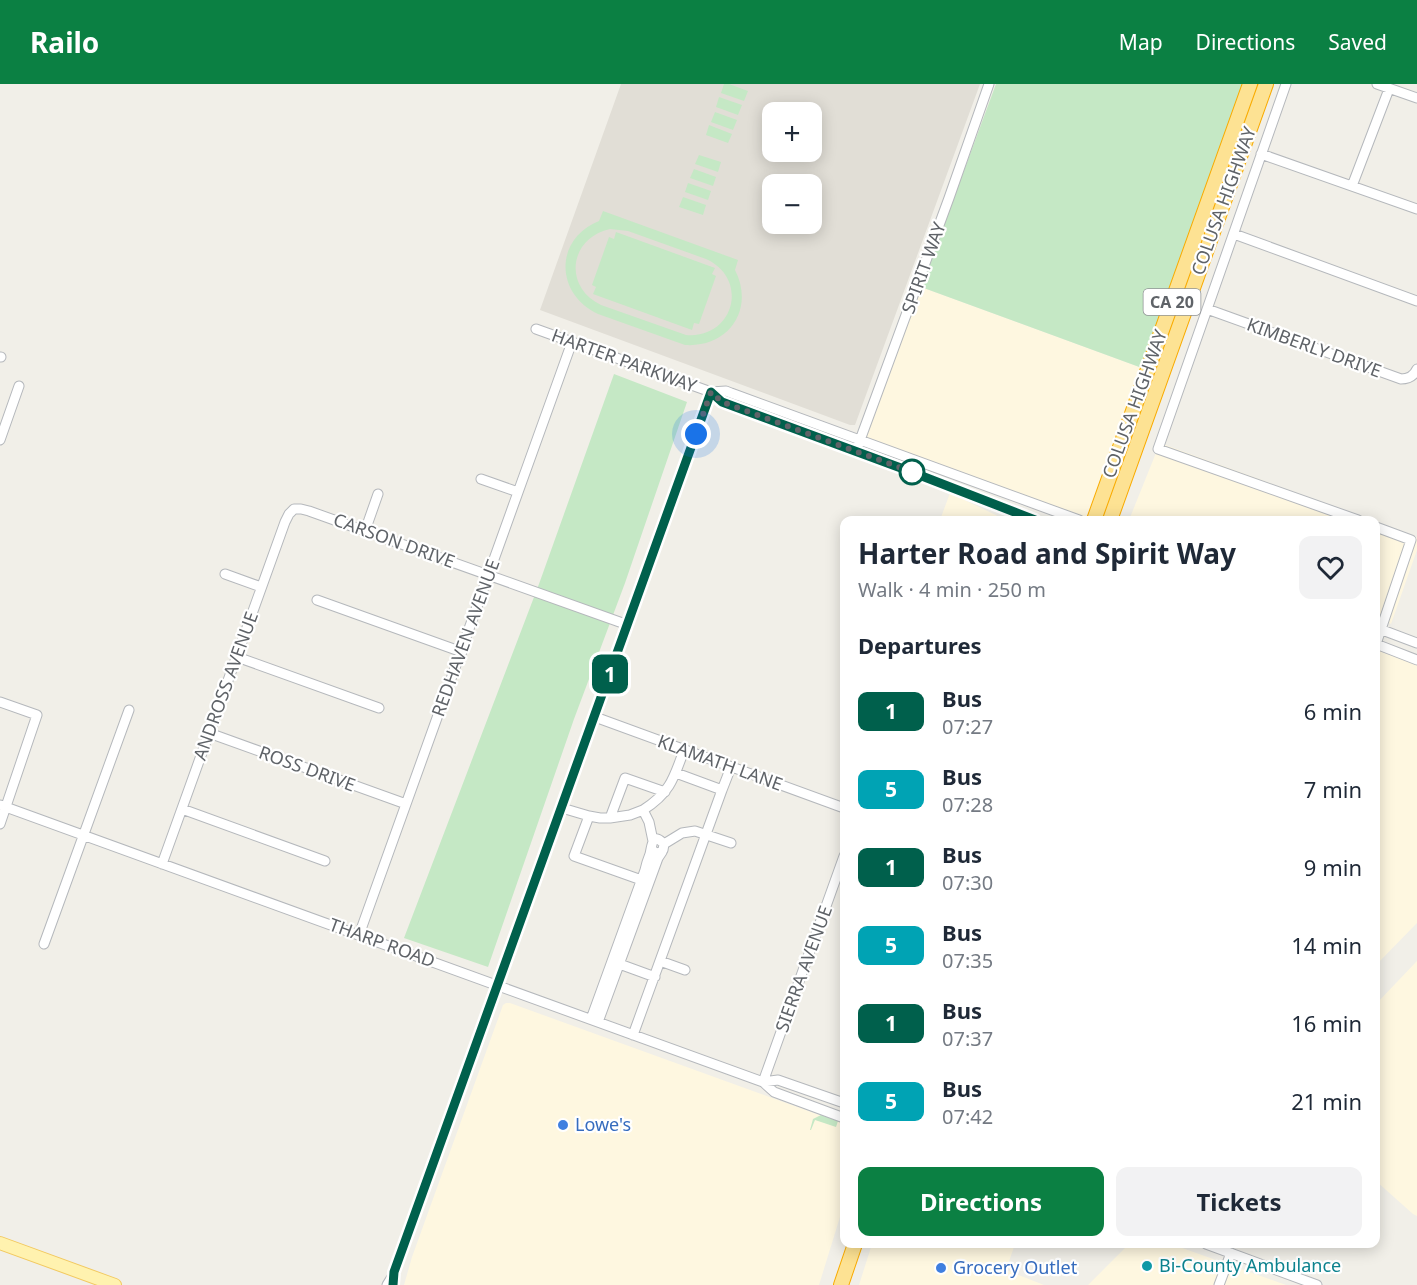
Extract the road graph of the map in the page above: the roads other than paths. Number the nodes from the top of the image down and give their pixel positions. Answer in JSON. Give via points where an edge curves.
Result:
{"nodes":[{"id":1,"x":989,"y":84,"type":"edge"},
{"id":2,"x":1250,"y":84,"type":"edge"},
{"id":3,"x":1266,"y":84,"type":"edge"},
{"id":4,"x":1286,"y":84,"type":"edge"},
{"id":5,"x":1377,"y":84,"type":"edge"},
{"id":6,"x":1389,"y":89,"type":"junction"},
{"id":7,"x":1417,"y":98,"type":"edge"},
{"id":8,"x":1261,"y":154,"type":"junction"},
{"id":9,"x":1352,"y":186,"type":"junction"},
{"id":10,"x":1417,"y":209,"type":"edge"},
{"id":11,"x":1234,"y":234,"type":"junction"},
{"id":12,"x":1417,"y":301,"type":"edge"},
{"id":13,"x":1207,"y":309,"type":"junction"},
{"id":14,"x":536,"y":329,"type":"dead end"},
{"id":15,"x":572,"y":342,"type":"junction"},
{"id":16,"x":1417,"y":369,"type":"edge"},
{"id":17,"x":19,"y":386,"type":"dead end"},
{"id":18,"x":711,"y":392,"type":"junction"},
{"id":19,"x":0,"y":440,"type":"edge"},
{"id":20,"x":860,"y":441,"type":"junction"},
{"id":21,"x":856,"y":452,"type":"junction"},
{"id":22,"x":481,"y":479,"type":"dead end"},
{"id":23,"x":518,"y":492,"type":"junction"},
{"id":24,"x":378,"y":494,"type":"dead end"},
{"id":25,"x":294,"y":509,"type":"joint"},
{"id":26,"x":1024,"y":516,"type":"edge"},
{"id":27,"x":1068,"y":516,"type":"edge"},
{"id":28,"x":1095,"y":516,"type":"edge"},
{"id":29,"x":1111,"y":516,"type":"edge"},
{"id":30,"x":1347,"y":516,"type":"edge"},
{"id":31,"x":1380,"y":528,"type":"edge"},
{"id":32,"x":364,"y":531,"type":"junction"},
{"id":33,"x":225,"y":574,"type":"dead end"},
{"id":34,"x":489,"y":575,"type":"junction"},
{"id":35,"x":261,"y":587,"type":"junction"},
{"id":36,"x":318,"y":600,"type":"dead end"},
{"id":37,"x":1380,"y":623,"type":"edge"},
{"id":38,"x":628,"y":625,"type":"junction"},
{"id":39,"x":1380,"y":629,"type":"edge"},
{"id":40,"x":1417,"y":643,"type":"edge"},
{"id":41,"x":1380,"y":646,"type":"edge"},
{"id":42,"x":462,"y":652,"type":"junction"},
{"id":43,"x":237,"y":657,"type":"junction"},
{"id":44,"x":1417,"y":660,"type":"edge"},
{"id":45,"x":0,"y":702,"type":"edge"},
{"id":46,"x":379,"y":708,"type":"dead end"},
{"id":47,"x":129,"y":710,"type":"dead end"},
{"id":48,"x":595,"y":717,"type":"junction"},
{"id":49,"x":209,"y":733,"type":"junction"},
{"id":50,"x":684,"y":750,"type":"junction"},
{"id":51,"x":731,"y":767,"type":"junction"},
{"id":52,"x":676,"y":773,"type":"junction"},
{"id":53,"x":722,"y":790,"type":"junction"},
{"id":54,"x":665,"y":792,"type":"junction"},
{"id":55,"x":406,"y":804,"type":"junction"},
{"id":56,"x":3,"y":806,"type":"edge"},
{"id":57,"x":562,"y":807,"type":"junction"},
{"id":58,"x":840,"y":807,"type":"edge"},
{"id":59,"x":182,"y":809,"type":"junction"},
{"id":60,"x":643,"y":810,"type":"junction"},
{"id":61,"x":589,"y":816,"type":"junction"},
{"id":62,"x":610,"y":818,"type":"junction"},
{"id":63,"x":0,"y":824,"type":"edge"},
{"id":64,"x":706,"y":835,"type":"junction"},
{"id":65,"x":84,"y":837,"type":"junction"},
{"id":66,"x":731,"y":843,"type":"dead end"},
{"id":67,"x":652,"y":845,"type":"junction"},
{"id":68,"x":663,"y":848,"type":"junction"},
{"id":69,"x":325,"y":861,"type":"dead end"},
{"id":70,"x":162,"y":864,"type":"junction"},
{"id":71,"x":840,"y":867,"type":"edge"},
{"id":72,"x":645,"y":881,"type":"junction"},
{"id":73,"x":359,"y":935,"type":"junction"},
{"id":74,"x":44,"y":944,"type":"dead end"},
{"id":75,"x":660,"y":961,"type":"junction"},
{"id":76,"x":616,"y":963,"type":"junction"},
{"id":77,"x":685,"y":970,"type":"dead end"},
{"id":78,"x":655,"y":976,"type":"junction"},
{"id":79,"x":497,"y":985,"type":"junction"},
{"id":80,"x":594,"y":1020,"type":"junction"},
{"id":81,"x":633,"y":1035,"type":"junction"},
{"id":82,"x":763,"y":1082,"type":"junction"},
{"id":83,"x":840,"y":1102,"type":"edge"},
{"id":84,"x":840,"y":1117,"type":"edge"},
{"id":85,"x":0,"y":1244,"type":"edge"},
{"id":86,"x":854,"y":1248,"type":"edge"},
{"id":87,"x":1217,"y":1248,"type":"edge"},
{"id":88,"x":1231,"y":1253,"type":"junction"},
{"id":89,"x":394,"y":1272,"type":"junction"},
{"id":90,"x":115,"y":1285,"type":"edge"},
{"id":91,"x":387,"y":1285,"type":"edge"},
{"id":92,"x":393,"y":1285,"type":"edge"},
{"id":93,"x":841,"y":1285,"type":"edge"},
{"id":94,"x":1219,"y":1285,"type":"edge"},
{"id":95,"x":1317,"y":1285,"type":"edge"}],
"edges":[{"from":1,"to":20,"type":"street","name":"SPIRIT WAY"},
{"from":2,"to":28,"type":"highway","name":"COLUSA HIGHWAY","number":"CA 20"},
{"from":3,"to":29,"type":"highway","name":"COLUSA HIGHWAY","number":"CA 20"},
{"from":4,"to":8,"type":"street"},
{"from":5,"to":6,"type":"street"},
{"from":6,"to":7,"type":"street"},
{"from":6,"to":9,"type":"street"},
{"from":8,"to":9,"type":"street"},
{"from":8,"to":11,"type":"street"},
{"from":9,"to":10,"type":"street"},
{"from":11,"to":12,"type":"street"},
{"from":11,"to":13,"type":"street"},
{"from":13,"to":16,"type":"street","name":"KIMBERLY DRIVE","via":[[1401,379],[1411,377]]},
{"from":13,"to":30,"type":"street","via":[[1158,449]]},
{"from":14,"to":15,"type":"street","name":"HARTER PARKWAY"},
{"from":15,"to":18,"type":"street","name":"HARTER PARKWAY"},
{"from":15,"to":23,"type":"street","name":"REDHAVEN AVENUE"},
{"from":17,"to":19,"type":"street"},
{"from":18,"to":20,"type":"street","name":"HARTER PARKWAY","via":[[726,391]]},
{"from":18,"to":21,"type":"street","name":"HARTER PARKWAY","via":[[722,402]]},
{"from":18,"to":38,"type":"street"},
{"from":20,"to":21,"type":"street","name":"SPIRIT WAY"},
{"from":20,"to":27,"type":"street","name":"HARTER PARKWAY"},
{"from":21,"to":26,"type":"street","name":"HARTER PARKWAY"},
{"from":22,"to":23,"type":"street"},
{"from":23,"to":34,"type":"street","name":"REDHAVEN AVENUE"},
{"from":24,"to":32,"type":"street"},
{"from":25,"to":32,"type":"street","name":"CARSON DRIVE"},
{"from":25,"to":35,"type":"street","name":"ANDROSS AVENUE","via":[[285,522]]},
{"from":31,"to":37,"type":"street","via":[[1411,540]]},
{"from":32,"to":34,"type":"street","name":"CARSON DRIVE"},
{"from":33,"to":35,"type":"street"},
{"from":34,"to":38,"type":"street","name":"CARSON DRIVE"},
{"from":34,"to":42,"type":"street","name":"REDHAVEN AVENUE"},
{"from":35,"to":43,"type":"street","name":"ANDROSS AVENUE"},
{"from":36,"to":42,"type":"street"},
{"from":38,"to":48,"type":"street"},
{"from":39,"to":40,"type":"street"},
{"from":41,"to":44,"type":"street"},
{"from":42,"to":55,"type":"street","name":"REDHAVEN AVENUE"},
{"from":43,"to":46,"type":"street"},
{"from":43,"to":49,"type":"street","name":"ANDROSS AVENUE"},
{"from":45,"to":56,"type":"street","via":[[37,715]]},
{"from":47,"to":65,"type":"street"},
{"from":48,"to":50,"type":"street","name":"KLAMATH LANE"},
{"from":48,"to":57,"type":"street"},
{"from":49,"to":55,"type":"street","name":"ROSS DRIVE"},
{"from":49,"to":59,"type":"street","name":"ANDROSS AVENUE"},
{"from":50,"to":51,"type":"street","name":"KLAMATH LANE"},
{"from":50,"to":52,"type":"street"},
{"from":51,"to":53,"type":"street"},
{"from":51,"to":58,"type":"street","name":"KLAMATH LANE"},
{"from":52,"to":53,"type":"street"},
{"from":52,"to":54,"type":"street"},
{"from":53,"to":64,"type":"street"},
{"from":54,"to":60,"type":"street"},
{"from":54,"to":62,"type":"street","via":[[625,778]]},
{"from":55,"to":73,"type":"street","name":"REDHAVEN AVENUE"},
{"from":56,"to":63,"type":"street"},
{"from":56,"to":65,"type":"street","name":"THARP ROAD"},
{"from":57,"to":61,"type":"street"},
{"from":57,"to":79,"type":"street"},
{"from":59,"to":69,"type":"street"},
{"from":59,"to":70,"type":"street","name":"ANDROSS AVENUE"},
{"from":60,"to":62,"type":"street"},
{"from":60,"to":67,"type":"street"},
{"from":61,"to":62,"type":"street"},
{"from":61,"to":72,"type":"street","via":[[574,856]]},
{"from":64,"to":66,"type":"street"},
{"from":64,"to":68,"type":"street","via":[[688,831]]},
{"from":64,"to":75,"type":"street"},
{"from":65,"to":70,"type":"street","name":"THARP ROAD"},
{"from":65,"to":74,"type":"street"},
{"from":67,"to":68,"type":"street","via":[[655,852]]},
{"from":67,"to":72,"type":"street"},
{"from":68,"to":72,"type":"street"},
{"from":70,"to":73,"type":"street","name":"THARP ROAD"},
{"from":71,"to":82,"type":"street","name":"SIERRA AVENUE"},
{"from":72,"to":76,"type":"street"},
{"from":73,"to":79,"type":"street","name":"THARP ROAD"},
{"from":75,"to":77,"type":"street"},
{"from":75,"to":78,"type":"street"},
{"from":76,"to":78,"type":"street"},
{"from":76,"to":80,"type":"street"},
{"from":78,"to":81,"type":"street"},
{"from":79,"to":80,"type":"street","name":"THARP ROAD"},
{"from":79,"to":89,"type":"street"},
{"from":80,"to":81,"type":"street","name":"THARP ROAD"},
{"from":81,"to":82,"type":"street","name":"THARP ROAD"},
{"from":82,"to":83,"type":"street","name":"THARP ROAD","via":[[778,1080]]},
{"from":82,"to":84,"type":"street","name":"THARP ROAD","via":[[774,1092]]},
{"from":85,"to":90,"type":"main road"},
{"from":86,"to":93,"type":"highway"},
{"from":87,"to":88,"type":"street"},
{"from":88,"to":94,"type":"street"},
{"from":88,"to":95,"type":"street"},
{"from":89,"to":91,"type":"street"},
{"from":89,"to":92,"type":"street"}]}
